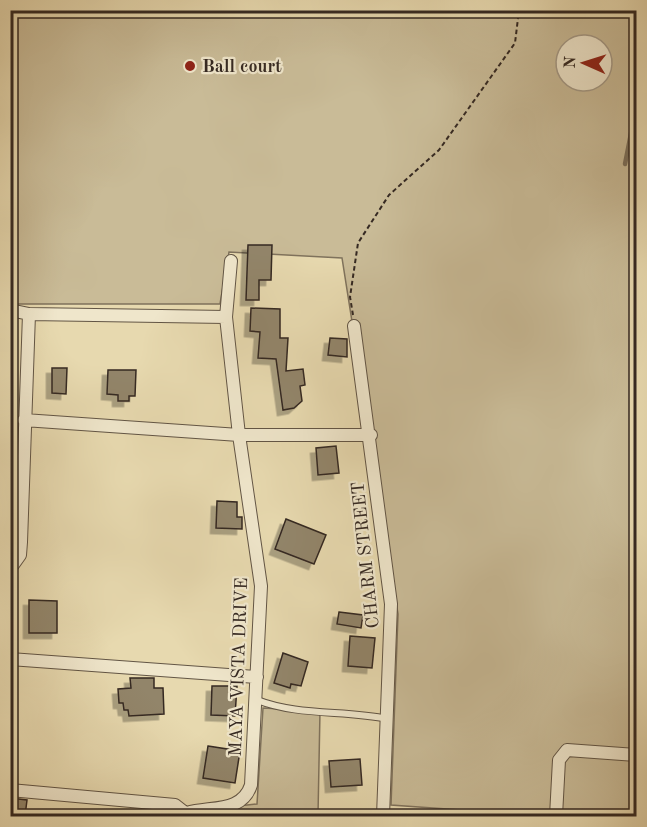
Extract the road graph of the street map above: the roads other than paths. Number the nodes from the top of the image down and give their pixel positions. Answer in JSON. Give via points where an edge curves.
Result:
{"nodes":[{"id":1,"x":231,"y":261,"type":"dead end"},
{"id":2,"x":10,"y":310,"type":"edge"},
{"id":3,"x":29,"y":314,"type":"junction"},
{"id":4,"x":226,"y":317,"type":"junction"},
{"id":5,"x":354,"y":326,"type":"road end"},
{"id":6,"x":24,"y":420,"type":"junction"},
{"id":7,"x":239,"y":435,"type":"junction"},
{"id":8,"x":371,"y":435,"type":"junction"},
{"id":9,"x":10,"y":569,"type":"edge"},
{"id":10,"x":10,"y":659,"type":"edge"},
{"id":11,"x":257,"y":678,"type":"junction"},
{"id":12,"x":257,"y":700,"type":"junction"},
{"id":13,"x":388,"y":719,"type":"junction"},
{"id":14,"x":636,"y":755,"type":"edge"},
{"id":15,"x":10,"y":790,"type":"edge"},
{"id":16,"x":188,"y":815,"type":"edge"},
{"id":17,"x":383,"y":816,"type":"edge"},
{"id":18,"x":556,"y":816,"type":"edge"}],
"edges":[{"from":1,"to":4,"type":"street","name":"MAYA VISTA DRIVE"},
{"from":2,"to":3,"type":"street"},
{"from":3,"to":4,"type":"street"},
{"from":3,"to":6,"type":"street"},
{"from":4,"to":7,"type":"street","name":"MAYA VISTA DRIVE"},
{"from":5,"to":8,"type":"street","name":"CHARM STREET"},
{"from":6,"to":7,"type":"street"},
{"from":6,"to":9,"type":"street","via":[[20,555]]},
{"from":7,"to":8,"type":"street"},
{"from":7,"to":11,"type":"street","name":"MAYA VISTA DRIVE","via":[[261,586]]},
{"from":8,"to":13,"type":"street","name":"CHARM STREET","via":[[391,604]]},
{"from":10,"to":11,"type":"street"},
{"from":11,"to":12,"type":"street","name":"MAYA VISTA DRIVE"},
{"from":12,"to":13,"type":"lane","via":[[275,707]]},
{"from":12,"to":16,"type":"street","name":"MAYA VISTA DRIVE","via":[[248,795],[236,805]]},
{"from":13,"to":17,"type":"street","name":"CHARM STREET"},
{"from":14,"to":18,"type":"street","via":[[567,750],[559,760]]},
{"from":15,"to":16,"type":"street","name":"MAYA VISTA DRIVE","via":[[175,805]]}]}
